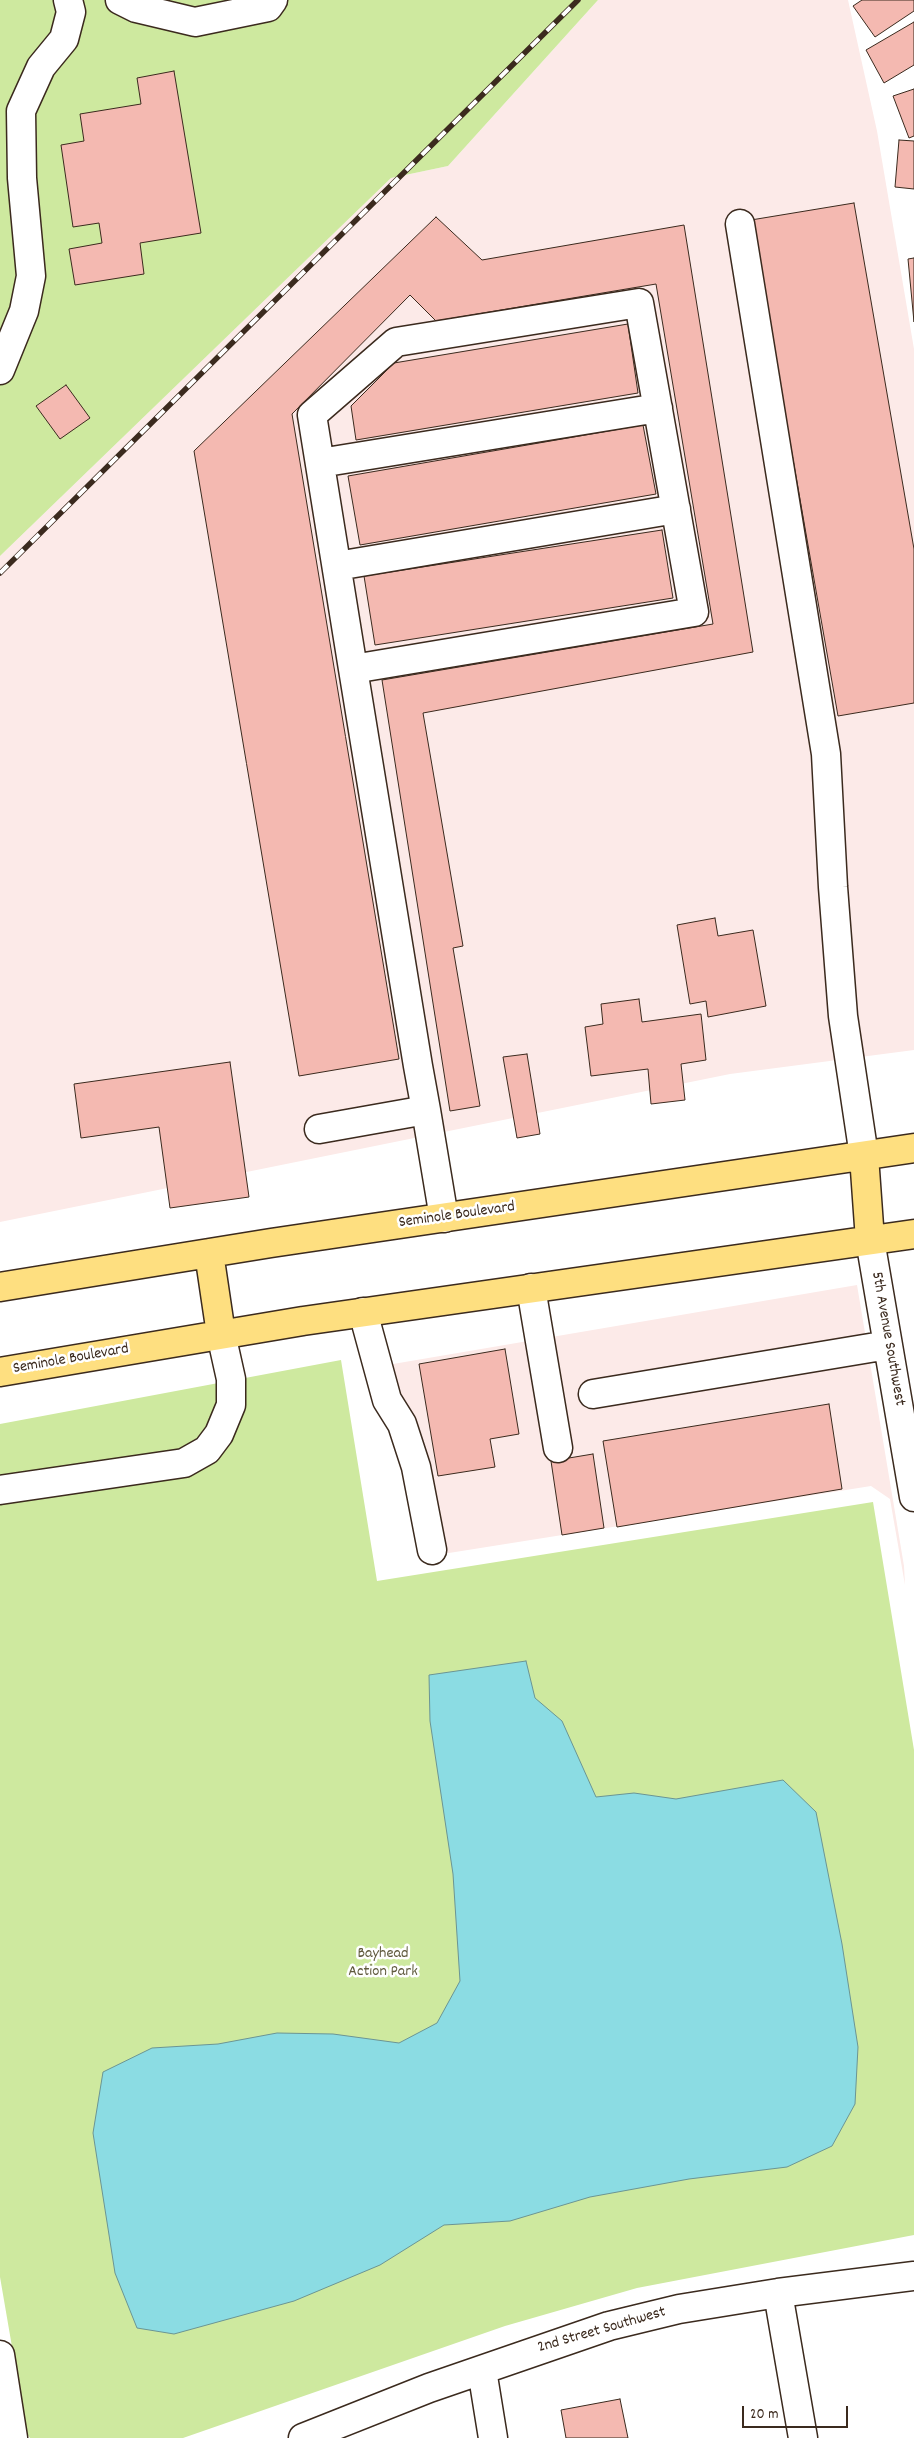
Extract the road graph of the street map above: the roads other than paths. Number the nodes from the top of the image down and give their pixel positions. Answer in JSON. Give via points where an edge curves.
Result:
{"nodes":[{"id":1,"x":68,"y":0,"type":"edge"},
{"id":2,"x":120,"y":0,"type":"edge"},
{"id":3,"x":273,"y":0,"type":"edge"},
{"id":4,"x":740,"y":224,"type":"dead end"},
{"id":5,"x":0,"y":370,"type":"edge"},
{"id":6,"x":658,"y":408,"type":"junction"},
{"id":7,"x":320,"y":463,"type":"junction"},
{"id":8,"x":676,"y":509,"type":"junction"},
{"id":9,"x":336,"y":566,"type":"junction"},
{"id":10,"x":353,"y":669,"type":"junction"},
{"id":11,"x":426,"y":1110,"type":"junction"},
{"id":12,"x":319,"y":1129,"type":"dead end"},
{"id":13,"x":914,"y":1148,"type":"edge"},
{"id":14,"x":864,"y":1156,"type":"junction"},
{"id":15,"x":444,"y":1218,"type":"junction"},
{"id":16,"x":914,"y":1234,"type":"edge"},
{"id":17,"x":870,"y":1240,"type":"junction"},
{"id":18,"x":210,"y":1253,"type":"junction"},
{"id":19,"x":0,"y":1287,"type":"edge"},
{"id":20,"x":531,"y":1288,"type":"junction"},
{"id":21,"x":363,"y":1312,"type":"junction"},
{"id":22,"x":222,"y":1334,"type":"junction"},
{"id":23,"x":888,"y":1346,"type":"junction"},
{"id":24,"x":0,"y":1372,"type":"edge"},
{"id":25,"x":592,"y":1394,"type":"dead end"},
{"id":26,"x":558,"y":1448,"type":"dead end"},
{"id":27,"x":0,"y":1490,"type":"edge"},
{"id":28,"x":914,"y":1496,"type":"edge"},
{"id":29,"x":432,"y":1550,"type":"dead end"},
{"id":30,"x":914,"y":2276,"type":"edge"},
{"id":31,"x":778,"y":2293,"type":"junction"},
{"id":32,"x":0,"y":2355,"type":"edge"},
{"id":33,"x":482,"y":2370,"type":"junction"},
{"id":34,"x":14,"y":2438,"type":"edge"},
{"id":35,"x":303,"y":2438,"type":"edge"},
{"id":36,"x":493,"y":2438,"type":"edge"},
{"id":37,"x":802,"y":2438,"type":"edge"}],
"edges":[{"from":1,"to":5,"type":"street","via":[[71,12],[64,39],[41,67],[21,111],[22,178],[31,276],[24,311]]},
{"from":2,"to":3,"type":"street","via":[[136,8],[195,22],[268,7]]},
{"from":4,"to":14,"type":"street","via":[[826,754],[832,887],[843,1016]]},
{"from":6,"to":7,"type":"street"},
{"from":6,"to":7,"type":"street","via":[[639,303],[396,342],[312,415]]},
{"from":6,"to":8,"type":"street"},
{"from":7,"to":9,"type":"street"},
{"from":8,"to":9,"type":"street"},
{"from":8,"to":10,"type":"street","via":[[694,612]]},
{"from":9,"to":10,"type":"street"},
{"from":10,"to":11,"type":"street"},
{"from":11,"to":12,"type":"street"},
{"from":11,"to":15,"type":"street"},
{"from":13,"to":14,"type":"main road","name":"Seminole Boulevard"},
{"from":14,"to":15,"type":"main road","name":"Seminole Boulevard"},
{"from":14,"to":17,"type":"main road"},
{"from":15,"to":18,"type":"main road","name":"Seminole Boulevard"},
{"from":16,"to":17,"type":"main road","name":"Seminole Boulevard"},
{"from":17,"to":20,"type":"main road","name":"Seminole Boulevard"},
{"from":17,"to":23,"type":"street","name":"5th Avenue Southwest"},
{"from":18,"to":19,"type":"main road","name":"Seminole Boulevard"},
{"from":18,"to":22,"type":"main road"},
{"from":20,"to":21,"type":"main road","name":"Seminole Boulevard"},
{"from":20,"to":26,"type":"street"},
{"from":21,"to":22,"type":"main road","name":"Seminole Boulevard"},
{"from":21,"to":29,"type":"street","via":[[387,1400],[402,1424],[416,1467]]},
{"from":22,"to":24,"type":"main road","name":"Seminole Boulevard"},
{"from":22,"to":27,"type":"street","via":[[231,1379],[231,1404],[219,1434],[207,1450],[184,1463]]},
{"from":23,"to":25,"type":"street"},
{"from":23,"to":28,"type":"street","name":"5th Avenue Southwest"},
{"from":30,"to":31,"type":"street","name":"2nd Street Southwest"},
{"from":31,"to":33,"type":"street","name":"2nd Street Southwest","via":[[679,2309],[608,2326]]},
{"from":31,"to":37,"type":"street"},
{"from":32,"to":34,"type":"street"},
{"from":33,"to":35,"type":"street","name":"2nd Street Southwest"},
{"from":33,"to":36,"type":"street"}]}
